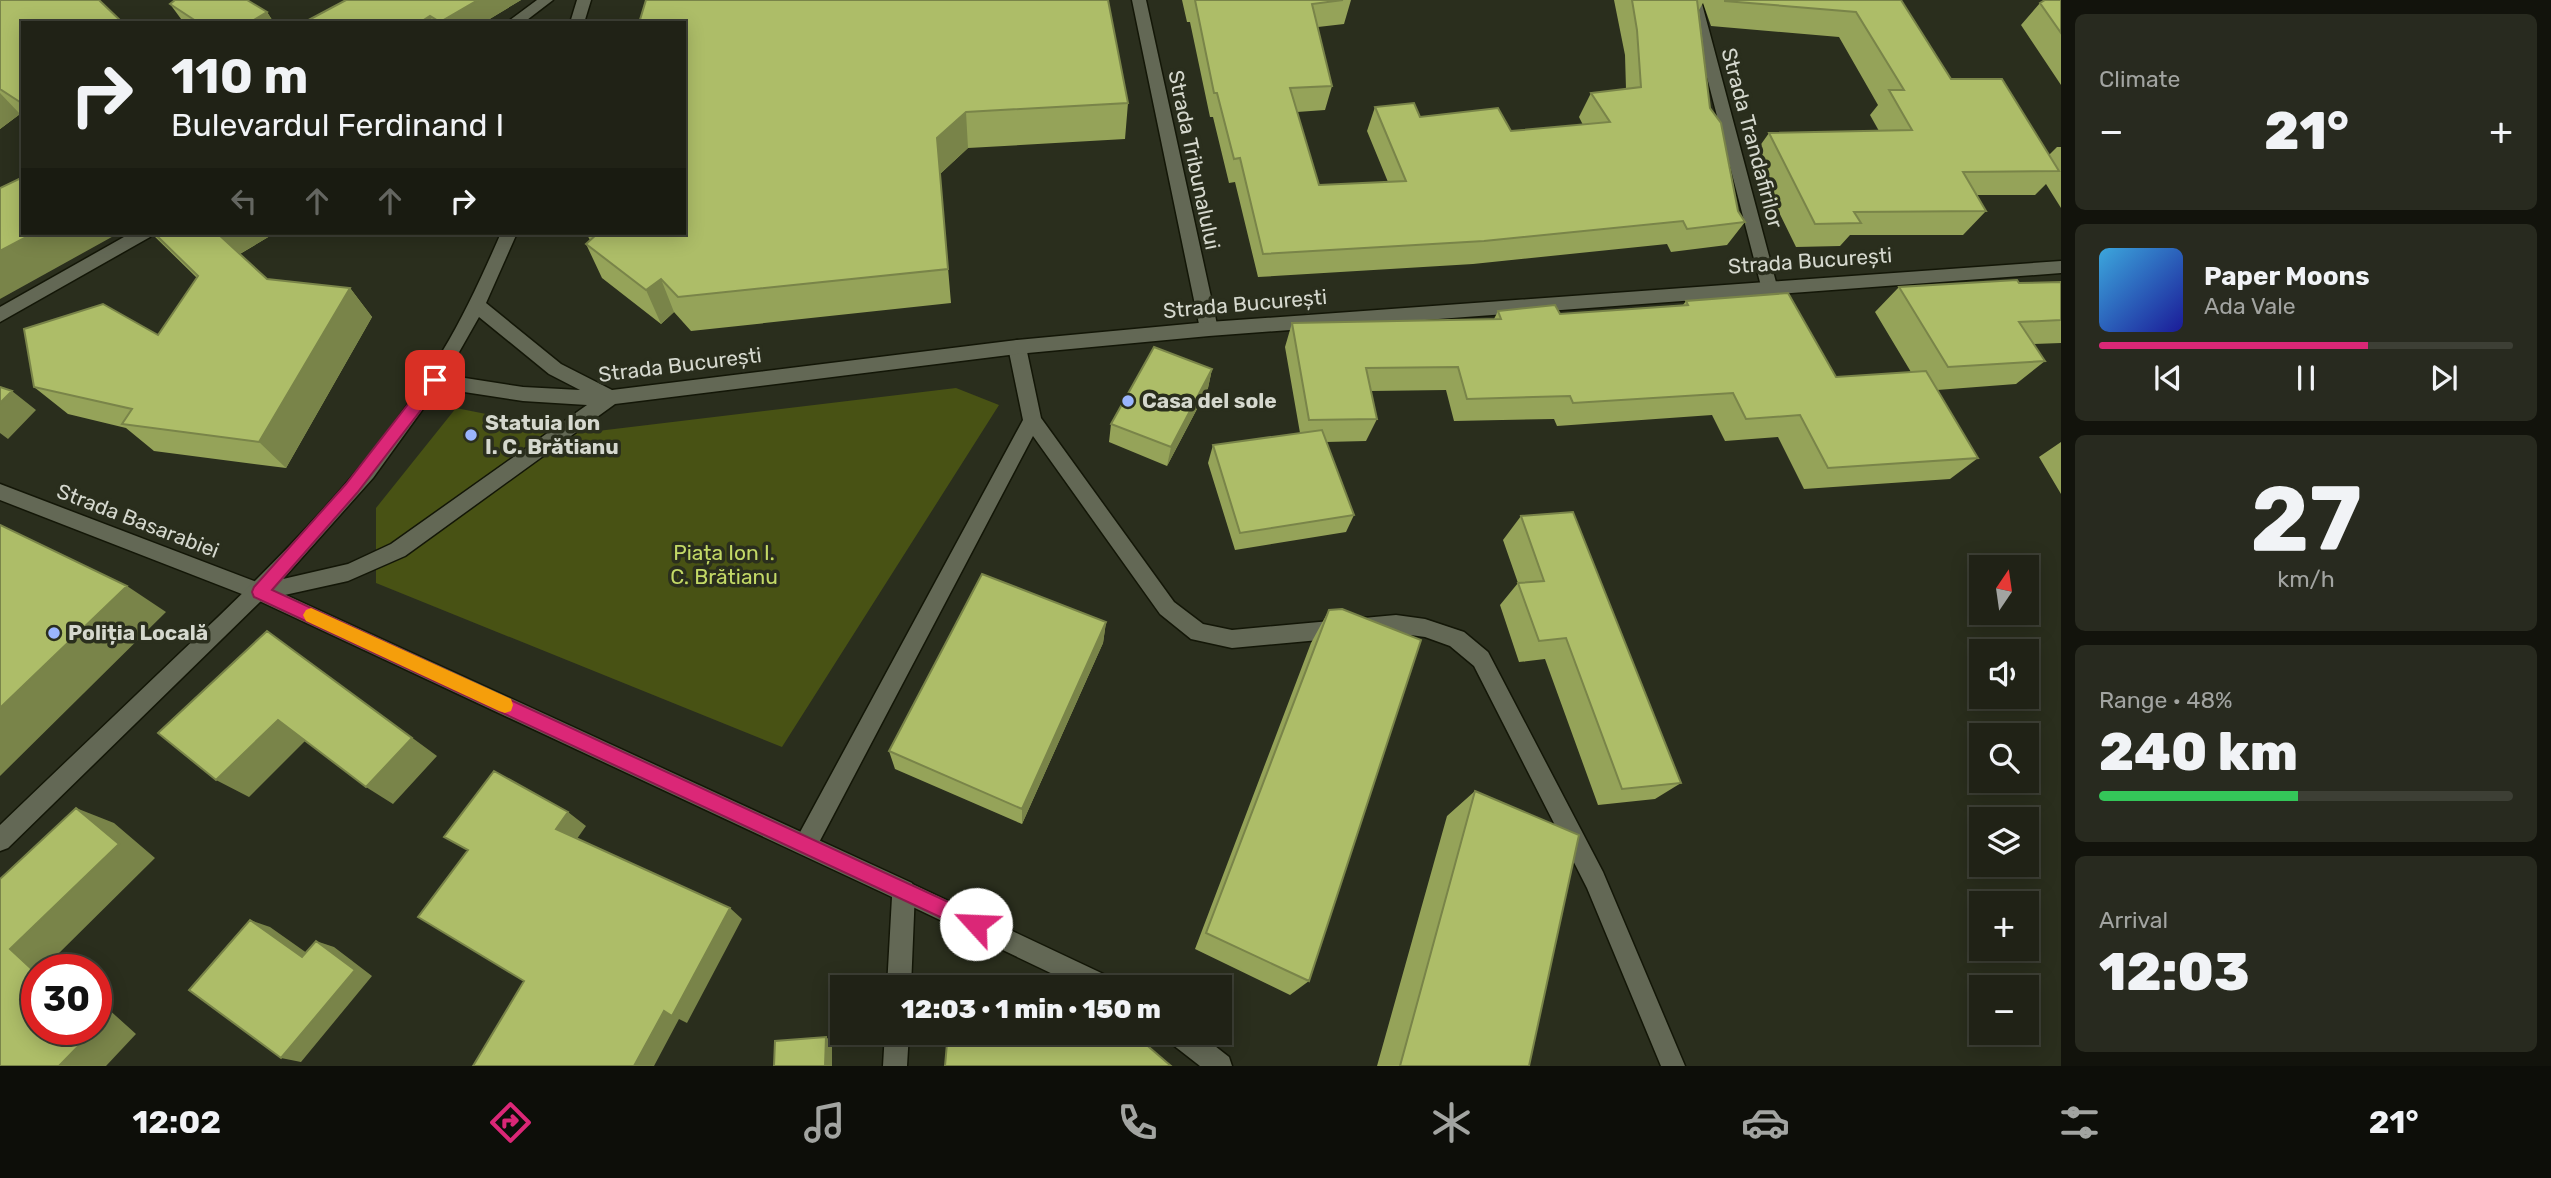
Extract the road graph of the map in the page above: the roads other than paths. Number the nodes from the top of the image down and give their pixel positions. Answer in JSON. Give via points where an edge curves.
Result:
{"nodes":[{"id":1,"x":546,"y":0,"type":"edge"},
{"id":2,"x":584,"y":0,"type":"edge"},
{"id":3,"x":1139,"y":0,"type":"edge"},
{"id":4,"x":1694,"y":0,"type":"edge"},
{"id":5,"x":516,"y":21,"type":"edge"},
{"id":6,"x":578,"y":21,"type":"edge"},
{"id":7,"x":141,"y":235,"type":"edge"},
{"id":8,"x":508,"y":235,"type":"edge"},
{"id":9,"x":2061,"y":268,"type":"edge"},
{"id":10,"x":1769,"y":286,"type":"junction"},
{"id":11,"x":478,"y":305,"type":"junction"},
{"id":12,"x":0,"y":316,"type":"edge"},
{"id":13,"x":1209,"y":329,"type":"junction"},
{"id":14,"x":1017,"y":347,"type":"junction"},
{"id":15,"x":435,"y":380,"type":"junction"},
{"id":16,"x":611,"y":397,"type":"junction"},
{"id":17,"x":1032,"y":420,"type":"junction"},
{"id":18,"x":0,"y":492,"type":"edge"},
{"id":19,"x":260,"y":592,"type":"junction"},
{"id":20,"x":0,"y":839,"type":"edge"},
{"id":21,"x":807,"y":844,"type":"junction"},
{"id":22,"x":904,"y":891,"type":"junction"},
{"id":23,"x":900,"y":975,"type":"edge"},
{"id":24,"x":1081,"y":975,"type":"edge"},
{"id":25,"x":896,"y":1045,"type":"edge"},
{"id":26,"x":1193,"y":1045,"type":"edge"},
{"id":27,"x":895,"y":1066,"type":"edge"},
{"id":28,"x":1220,"y":1066,"type":"edge"},
{"id":29,"x":1673,"y":1066,"type":"edge"}],
"edges":[{"from":1,"to":5,"type":"main road"},
{"from":2,"to":6,"type":"main road"},
{"from":3,"to":13,"type":"street","name":"Strada Tribunalului"},
{"from":4,"to":10,"type":"street","name":"Strada Trandafirilor"},
{"from":7,"to":12,"type":"street"},
{"from":8,"to":11,"type":"street"},
{"from":9,"to":10,"type":"street","name":"Strada București"},
{"from":10,"to":13,"type":"street","name":"Strada București"},
{"from":11,"to":15,"type":"street"},
{"from":11,"to":16,"type":"main road","via":[[555,369]]},
{"from":13,"to":14,"type":"street","name":"Strada București"},
{"from":14,"to":16,"type":"street","name":"Strada București"},
{"from":14,"to":17,"type":"street"},
{"from":15,"to":16,"type":"street","name":"Strada București","via":[[514,394]]},
{"from":15,"to":19,"type":"street","via":[[352,489]]},
{"from":16,"to":19,"type":"street","via":[[371,566]]},
{"from":17,"to":21,"type":"street"},
{"from":17,"to":29,"type":"street","via":[[1167,608],[1198,632],[1233,639],[1395,624],[1457,639],[1481,659],[1595,880]]},
{"from":18,"to":19,"type":"street","name":"Strada Basarabiei"},
{"from":19,"to":20,"type":"street"},
{"from":19,"to":21,"type":"street","name":"Strada Basarabiei"},
{"from":21,"to":22,"type":"street","name":"Strada Basarabiei"},
{"from":22,"to":23,"type":"street"},
{"from":22,"to":24,"type":"street","name":"Strada Basarabiei"},
{"from":25,"to":27,"type":"street"},
{"from":26,"to":28,"type":"street"}]}
